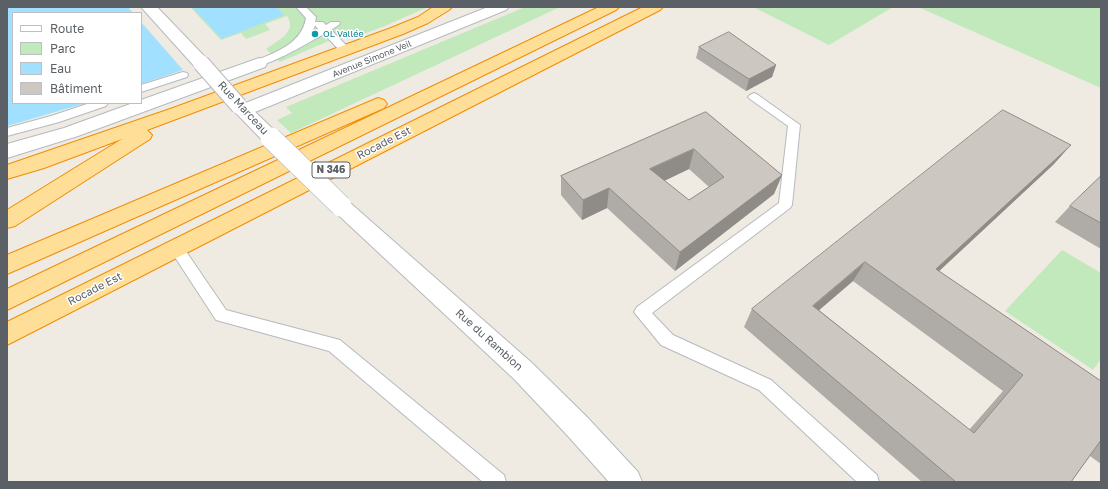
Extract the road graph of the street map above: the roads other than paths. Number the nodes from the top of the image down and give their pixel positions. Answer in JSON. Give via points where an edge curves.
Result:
{"nodes":[{"id":1,"x":149,"y":7,"type":"edge"},
{"id":2,"x":300,"y":7,"type":"edge"},
{"id":3,"x":444,"y":7,"type":"edge"},
{"id":4,"x":501,"y":7,"type":"edge"},
{"id":5,"x":611,"y":7,"type":"edge"},
{"id":6,"x":655,"y":7,"type":"edge"},
{"id":7,"x":311,"y":16,"type":"junction"},
{"id":8,"x":336,"y":24,"type":"dead end"},
{"id":9,"x":325,"y":30,"type":"junction"},
{"id":10,"x":289,"y":50,"type":"junction"},
{"id":11,"x":345,"y":50,"type":"junction"},
{"id":12,"x":259,"y":63,"type":"joint"},
{"id":13,"x":183,"y":75,"type":"dead end"},
{"id":14,"x":471,"y":75,"type":"junction"},
{"id":15,"x":142,"y":89,"type":"edge"},
{"id":16,"x":754,"y":97,"type":"dead end"},
{"id":17,"x":99,"y":104,"type":"edge"},
{"id":18,"x":241,"y":108,"type":"junction"},
{"id":19,"x":179,"y":112,"type":"junction"},
{"id":20,"x":7,"y":132,"type":"edge"},
{"id":21,"x":7,"y":151,"type":"edge"},
{"id":22,"x":7,"y":172,"type":"edge"},
{"id":23,"x":341,"y":206,"type":"joint"},
{"id":24,"x":7,"y":220,"type":"edge"},
{"id":25,"x":176,"y":248,"type":"junction"},
{"id":26,"x":7,"y":265,"type":"edge"},
{"id":27,"x":7,"y":300,"type":"edge"},
{"id":28,"x":7,"y":334,"type":"edge"},
{"id":29,"x":497,"y":482,"type":"edge"},
{"id":30,"x":628,"y":482,"type":"edge"},
{"id":31,"x":870,"y":482,"type":"edge"}],
"edges":[{"from":1,"to":18,"type":"street","name":"Rue Marceau","bridge":true},
{"from":2,"to":7,"type":"lane"},
{"from":3,"to":11,"type":"highway","via":[[423,20]]},
{"from":4,"to":18,"type":"street","name":"Avenue Simone Veil"},
{"from":5,"to":14,"type":"highway","name":"Rocade Est","number":"N 346"},
{"from":6,"to":25,"type":"highway","name":"Rocade Est","number":"N 346"},
{"from":7,"to":9,"type":"lane"},
{"from":7,"to":10,"type":"lane","via":[[311,25],[307,32]]},
{"from":8,"to":9,"type":"lane"},
{"from":9,"to":10,"type":"lane"},
{"from":9,"to":11,"type":"lane"},
{"from":10,"to":12,"type":"lane"},
{"from":11,"to":19,"type":"highway"},
{"from":12,"to":21,"type":"street","via":[[71,132]]},
{"from":13,"to":15,"type":"lane"},
{"from":14,"to":26,"type":"highway","via":[[443,76]]},
{"from":14,"to":27,"type":"highway","name":"Rocade Est","number":"N 346"},
{"from":16,"to":31,"type":"lane","via":[[794,125],[785,205],[642,312],[667,340],[765,385]]},
{"from":17,"to":20,"type":"lane"},
{"from":18,"to":23,"type":"street","name":"Rue Marceau","bridge":true},
{"from":19,"to":22,"type":"highway"},
{"from":19,"to":24,"type":"highway"},
{"from":23,"to":30,"type":"street","name":"Rue du Rambion","via":[[523,371]]},
{"from":25,"to":28,"type":"highway","name":"Rocade Est","number":"N 346"},
{"from":25,"to":29,"type":"lane","via":[[221,315],[334,345]]}]}
